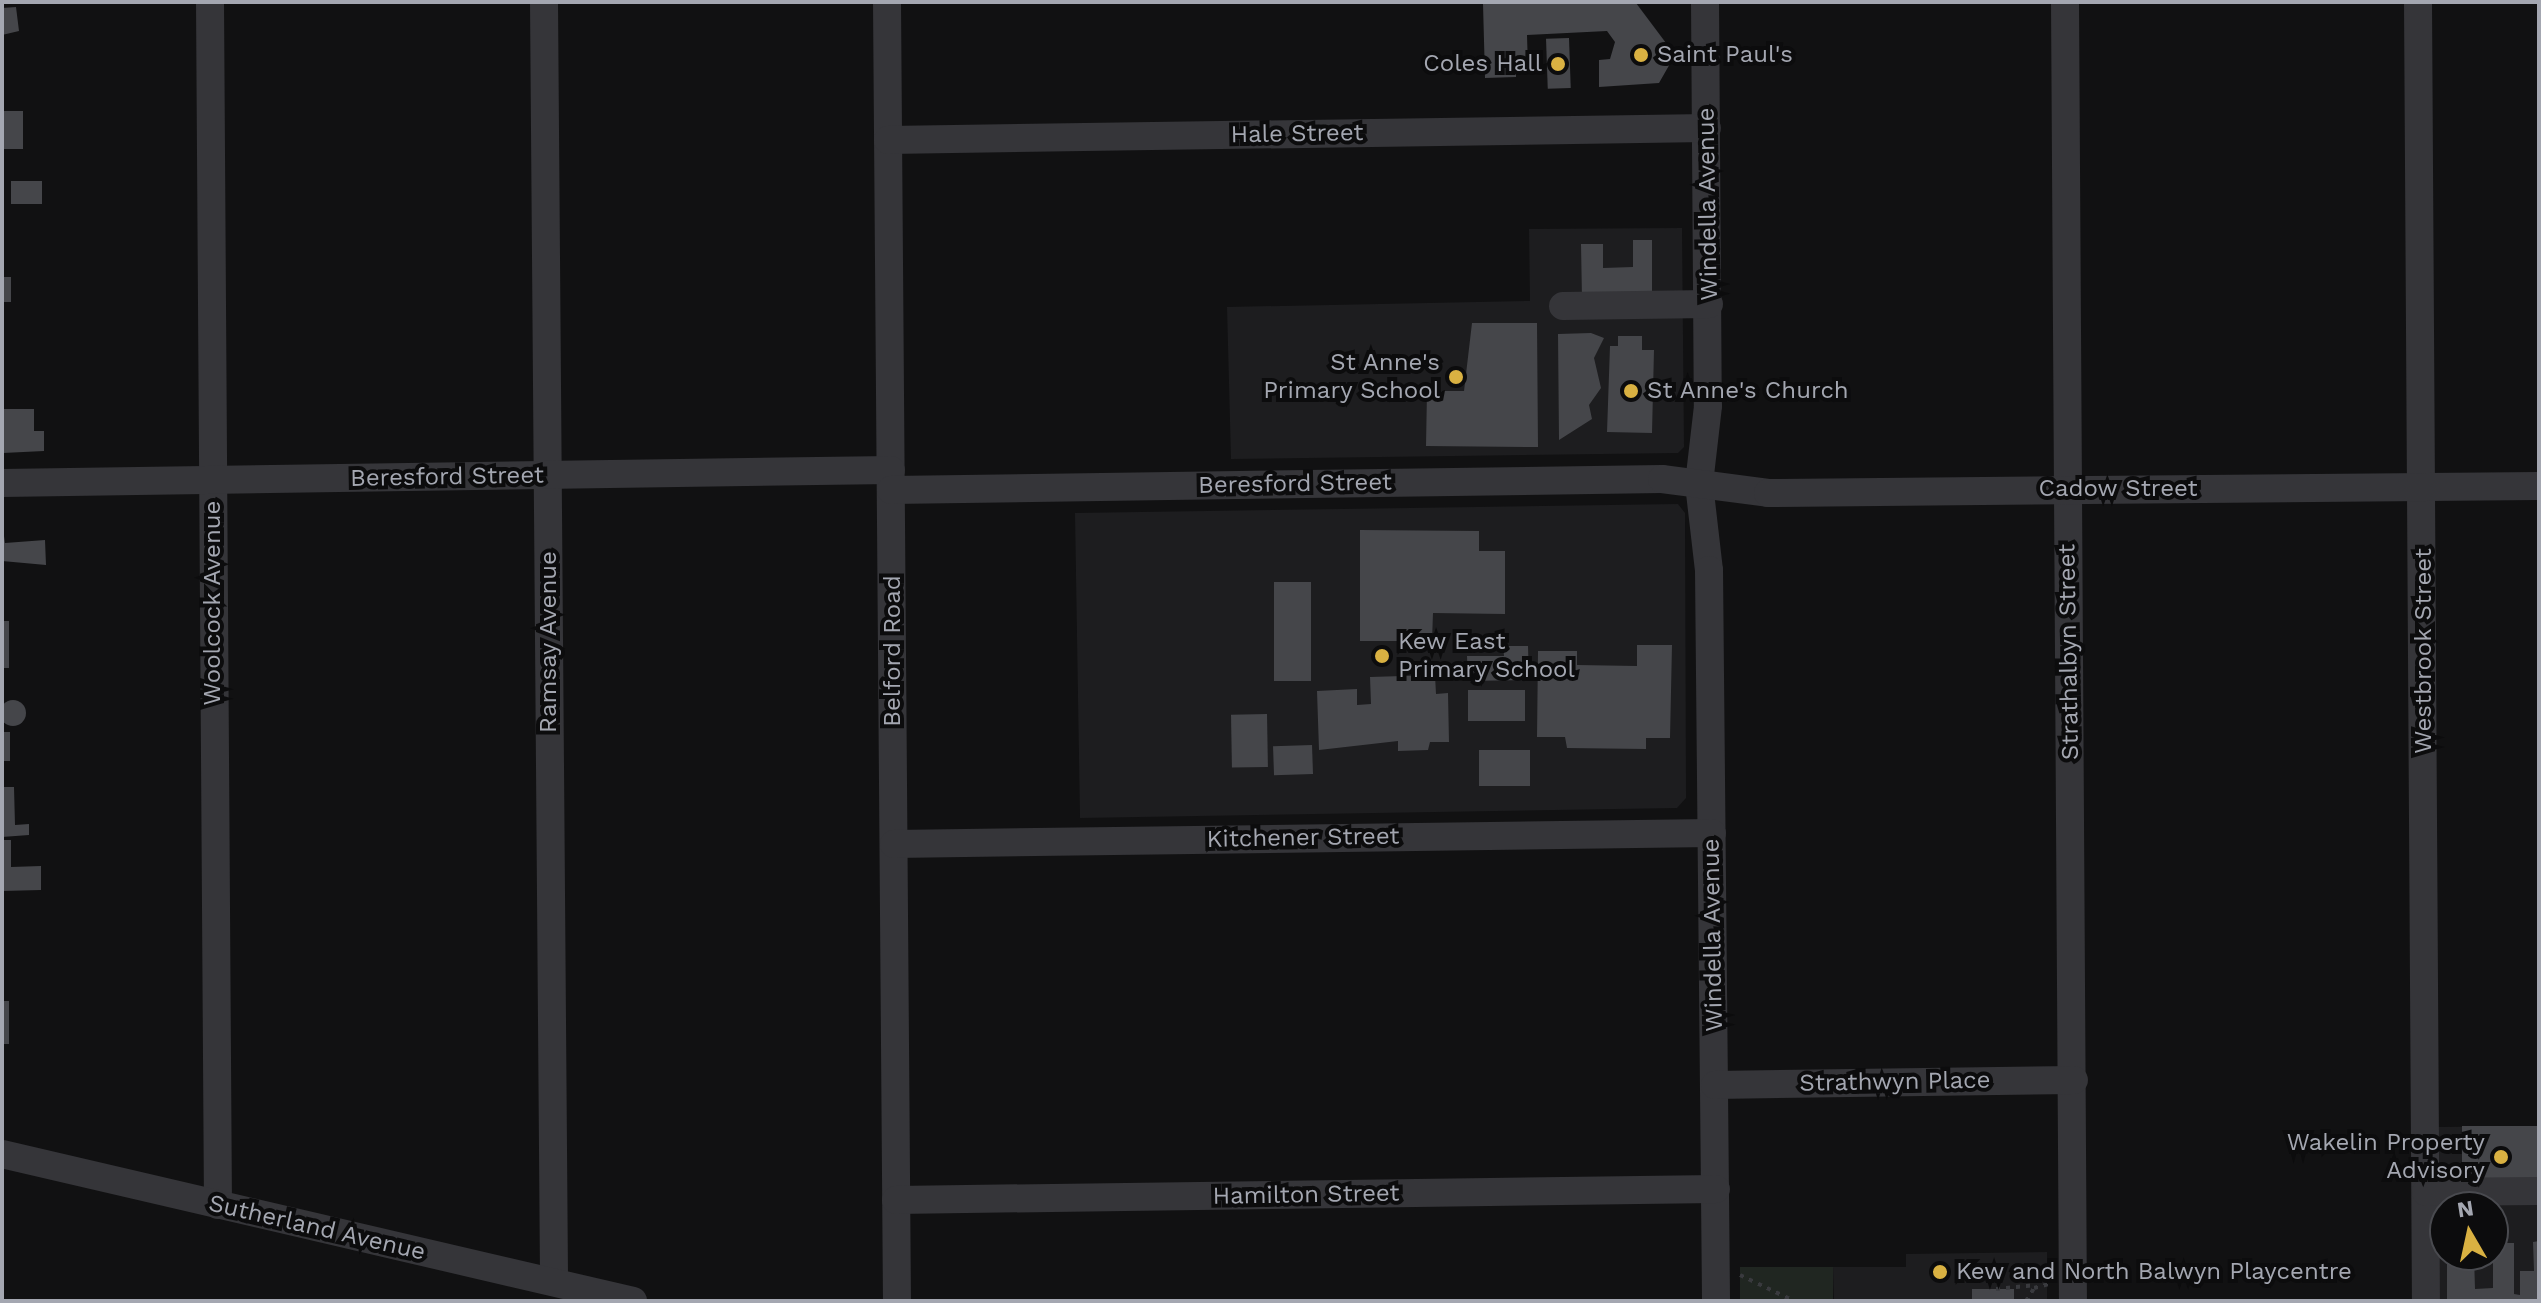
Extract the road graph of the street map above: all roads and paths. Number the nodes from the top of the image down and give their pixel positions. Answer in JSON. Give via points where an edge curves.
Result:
{"nodes":[{"id":1,"x":210,"y":2,"type":"edge"},
{"id":2,"x":544,"y":2,"type":"edge"},
{"id":3,"x":887,"y":2,"type":"edge"},
{"id":4,"x":1705,"y":2,"type":"edge"},
{"id":5,"x":2065,"y":2,"type":"edge"},
{"id":6,"x":2418,"y":2,"type":"edge"},
{"id":7,"x":1707,"y":128,"type":"junction"},
{"id":8,"x":888,"y":140,"type":"junction"},
{"id":9,"x":1709,"y":304,"type":"junction"},
{"id":10,"x":1563,"y":306,"type":"dead end"},
{"id":11,"x":547,"y":475,"type":"junction"},
{"id":12,"x":213,"y":480,"type":"junction"},
{"id":13,"x":891,"y":480,"type":"junction"},
{"id":14,"x":2,"y":483,"type":"edge"},
{"id":15,"x":2422,"y":486,"type":"junction"},
{"id":16,"x":2539,"y":486,"type":"edge"},
{"id":17,"x":1709,"y":487,"type":"junction"},
{"id":18,"x":2068,"y":489,"type":"junction"},
{"id":19,"x":1712,"y":833,"type":"junction"},
{"id":20,"x":894,"y":844,"type":"junction"},
{"id":21,"x":2074,"y":1080,"type":"junction"},
{"id":22,"x":1715,"y":1085,"type":"junction"},
{"id":23,"x":2,"y":1154,"type":"edge"},
{"id":24,"x":1716,"y":1189,"type":"junction"},
{"id":25,"x":2539,"y":1191,"type":"edge"},
{"id":26,"x":2426,"y":1192,"type":"junction"},
{"id":27,"x":896,"y":1200,"type":"junction"},
{"id":28,"x":218,"y":1205,"type":"junction"},
{"id":29,"x":1737,"y":1275,"type":"dead end"},
{"id":30,"x":554,"y":1282,"type":"junction"},
{"id":31,"x":2050,"y":1284,"type":"dead end"},
{"id":32,"x":2039,"y":1285,"type":"junction"},
{"id":33,"x":1996,"y":1289,"type":"dead end"},
{"id":34,"x":633,"y":1301,"type":"edge"},
{"id":35,"x":897,"y":1301,"type":"edge"},
{"id":36,"x":1716,"y":1301,"type":"edge"},
{"id":37,"x":1794,"y":1301,"type":"edge"},
{"id":38,"x":2026,"y":1301,"type":"edge"},
{"id":39,"x":2073,"y":1301,"type":"edge"},
{"id":40,"x":2426,"y":1301,"type":"edge"}],
"edges":[{"from":1,"to":12,"type":"street","name":"Woolcock Avenue"},
{"from":2,"to":11,"type":"street","name":"Ramsay Avenue"},
{"from":3,"to":8,"type":"street","name":"Belford Road"},
{"from":4,"to":7,"type":"street","name":"Windella Avenue"},
{"from":5,"to":18,"type":"street","name":"Strathalbyn Street"},
{"from":6,"to":15,"type":"street","name":"Westbrook Street"},
{"from":7,"to":8,"type":"street","name":"Hale Street"},
{"from":7,"to":9,"type":"street","name":"Windella Avenue"},
{"from":8,"to":13,"type":"street","name":"Belford Road"},
{"from":9,"to":10,"type":"street"},
{"from":9,"to":17,"type":"street","name":"Windella Avenue"},
{"from":11,"to":12,"type":"street","name":"Beresford Street"},
{"from":11,"to":13,"type":"street","name":"Beresford Street"},
{"from":11,"to":30,"type":"street","name":"Ramsay Avenue"},
{"from":12,"to":14,"type":"street","name":"Beresford Street"},
{"from":12,"to":28,"type":"street","name":"Woolcock Avenue"},
{"from":13,"to":17,"type":"street","name":"Beresford Street","via":[[1662,479]]},
{"from":13,"to":20,"type":"street","name":"Belford Road"},
{"from":15,"to":16,"type":"street","name":"Cadow Street"},
{"from":15,"to":18,"type":"street","name":"Cadow Street"},
{"from":15,"to":26,"type":"street","name":"Westbrook Street"},
{"from":17,"to":18,"type":"street","name":"Cadow Street"},
{"from":17,"to":19,"type":"street","name":"Windella Avenue"},
{"from":18,"to":21,"type":"street","name":"Strathalbyn Street"},
{"from":19,"to":20,"type":"street","name":"Kitchener Street"},
{"from":19,"to":22,"type":"street","name":"Windella Avenue"},
{"from":20,"to":27,"type":"street","name":"Belford Road"},
{"from":21,"to":22,"type":"street","name":"Strathwyn Place"},
{"from":21,"to":39,"type":"street","name":"Strathalbyn Street"},
{"from":22,"to":24,"type":"street","name":"Windella Avenue"},
{"from":23,"to":28,"type":"street","name":"Sutherland Avenue"},
{"from":24,"to":27,"type":"street","name":"Hamilton Street"},
{"from":24,"to":36,"type":"street","name":"Windella Avenue"},
{"from":25,"to":26,"type":"street"},
{"from":26,"to":40,"type":"street","name":"Westbrook Street"},
{"from":27,"to":35,"type":"street","name":"Belford Road"},
{"from":28,"to":30,"type":"street","name":"Sutherland Avenue"},
{"from":29,"to":37,"type":"path","via":[[1756,1277]]},
{"from":30,"to":34,"type":"street","name":"Sutherland Avenue"},
{"from":31,"to":32,"type":"path"},
{"from":32,"to":33,"type":"path"},
{"from":32,"to":38,"type":"path"}]}
